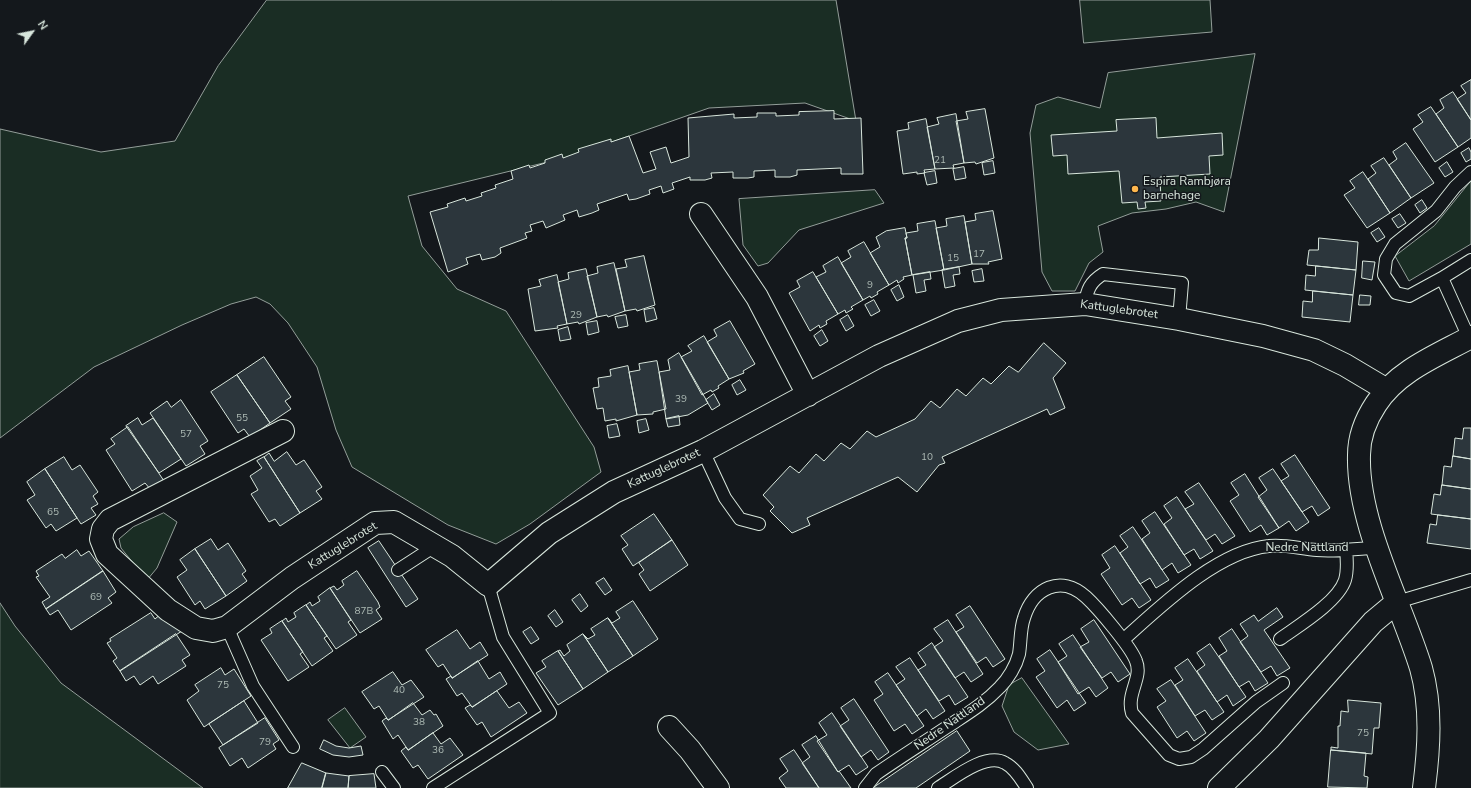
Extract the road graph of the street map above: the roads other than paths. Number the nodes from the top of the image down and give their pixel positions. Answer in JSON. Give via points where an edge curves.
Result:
{"nodes":[{"id":1,"x":1471,"y":172,"type":"edge"},
{"id":2,"x":702,"y":214,"type":"dead end"},
{"id":3,"x":1471,"y":260,"type":"edge"},
{"id":4,"x":1442,"y":278,"type":"junction"},
{"id":5,"x":1085,"y":304,"type":"junction"},
{"id":6,"x":1179,"y":319,"type":"junction"},
{"id":7,"x":1470,"y":337,"type":"edge"},
{"id":8,"x":1387,"y":390,"type":"junction"},
{"id":9,"x":808,"y":396,"type":"junction"},
{"id":10,"x":283,"y":431,"type":"dead end"},
{"id":11,"x":703,"y":451,"type":"junction"},
{"id":12,"x":759,"y":524,"type":"dead end"},
{"id":13,"x":435,"y":546,"type":"junction"},
{"id":14,"x":1378,"y":548,"type":"junction"},
{"id":15,"x":1346,"y":549,"type":"junction"},
{"id":16,"x":398,"y":570,"type":"dead end"},
{"id":17,"x":1471,"y":580,"type":"edge"},
{"id":18,"x":488,"y":585,"type":"junction"},
{"id":19,"x":1397,"y":602,"type":"junction"},
{"id":20,"x":227,"y":627,"type":"junction"},
{"id":21,"x":1280,"y":638,"type":"dead end"},
{"id":22,"x":1123,"y":640,"type":"junction"},
{"id":23,"x":1283,"y":683,"type":"dead end"},
{"id":24,"x":669,"y":727,"type":"dead end"},
{"id":25,"x":294,"y":747,"type":"dead end"},
{"id":26,"x":382,"y":772,"type":"dead end"},
{"id":27,"x":394,"y":788,"type":"edge"},
{"id":28,"x":433,"y":788,"type":"edge"},
{"id":29,"x":718,"y":788,"type":"edge"},
{"id":30,"x":865,"y":788,"type":"edge"},
{"id":31,"x":938,"y":788,"type":"edge"},
{"id":32,"x":1027,"y":788,"type":"edge"},
{"id":33,"x":1219,"y":788,"type":"edge"},
{"id":34,"x":1424,"y":788,"type":"edge"}],
"edges":[{"from":1,"to":4,"type":"lane","via":[[1436,211],[1395,244],[1386,259],[1384,275],[1396,293],[1410,296]]},
{"from":2,"to":9,"type":"street","via":[[757,297]]},
{"from":3,"to":4,"type":"lane"},
{"from":4,"to":7,"type":"lane"},
{"from":5,"to":6,"type":"street","name":"Kattuglebrotet"},
{"from":5,"to":6,"type":"lane","via":[[1087,291],[1093,281],[1102,274],[1182,284]]},
{"from":5,"to":9,"type":"street","name":"Kattuglebrotet","via":[[1001,310],[958,321],[879,356]]},
{"from":6,"to":8,"type":"street","name":"Kattuglebrotet","via":[[1264,336],[1314,350]]},
{"from":7,"to":8,"type":"street","via":[[1412,370]]},
{"from":8,"to":14,"type":"street","via":[[1376,403],[1364,428],[1359,454],[1365,509]]},
{"from":9,"to":11,"type":"street","name":"Kattuglebrotet"},
{"from":10,"to":20,"type":"street","name":"Kattuglebrotet","via":[[110,520],[103,528],[101,539],[107,554],[168,610],[196,628],[213,631]]},
{"from":11,"to":12,"type":"lane","via":[[725,498],[740,518]]},
{"from":11,"to":18,"type":"street","name":"Kattuglebrotet","via":[[614,492],[578,514],[549,533]]},
{"from":13,"to":16,"type":"lane"},
{"from":13,"to":18,"type":"street","name":"Kattuglebrotet","via":[[452,556]]},
{"from":13,"to":20,"type":"street","name":"Kattuglebrotet","via":[[394,522],[375,523],[292,578]]},
{"from":14,"to":15,"type":"lane","name":"Nedre Nattland"},
{"from":14,"to":19,"type":"street"},
{"from":15,"to":21,"type":"lane","via":[[1347,568],[1344,582],[1336,594],[1316,614]]},
{"from":15,"to":22,"type":"lane","name":"Nedre Nattland","via":[[1318,550],[1269,546],[1247,551],[1228,559],[1179,592]]},
{"from":17,"to":19,"type":"lane"},
{"from":18,"to":28,"type":"lane","via":[[503,637],[550,713]]},
{"from":19,"to":33,"type":"street","via":[[1373,622],[1268,739]]},
{"from":19,"to":34,"type":"street","via":[[1421,669],[1428,705],[1428,756]]},
{"from":20,"to":25,"type":"lane","via":[[253,686]]},
{"from":22,"to":23,"type":"lane","name":"Nedre Nattland","via":[[1136,660],[1138,672],[1130,697],[1132,713],[1169,755],[1179,759],[1191,757],[1203,749],[1256,702]]},
{"from":22,"to":30,"type":"lane","name":"Nedre Nattland","via":[[1080,591],[1066,585],[1052,586],[1041,592],[1028,607],[1019,654],[1014,668],[1000,687],[980,705],[876,774]]},
{"from":24,"to":29,"type":"street"},
{"from":26,"to":27,"type":"lane"},
{"from":31,"to":32,"type":"lane","via":[[979,763],[991,760],[1004,762],[1016,772]]}]}
